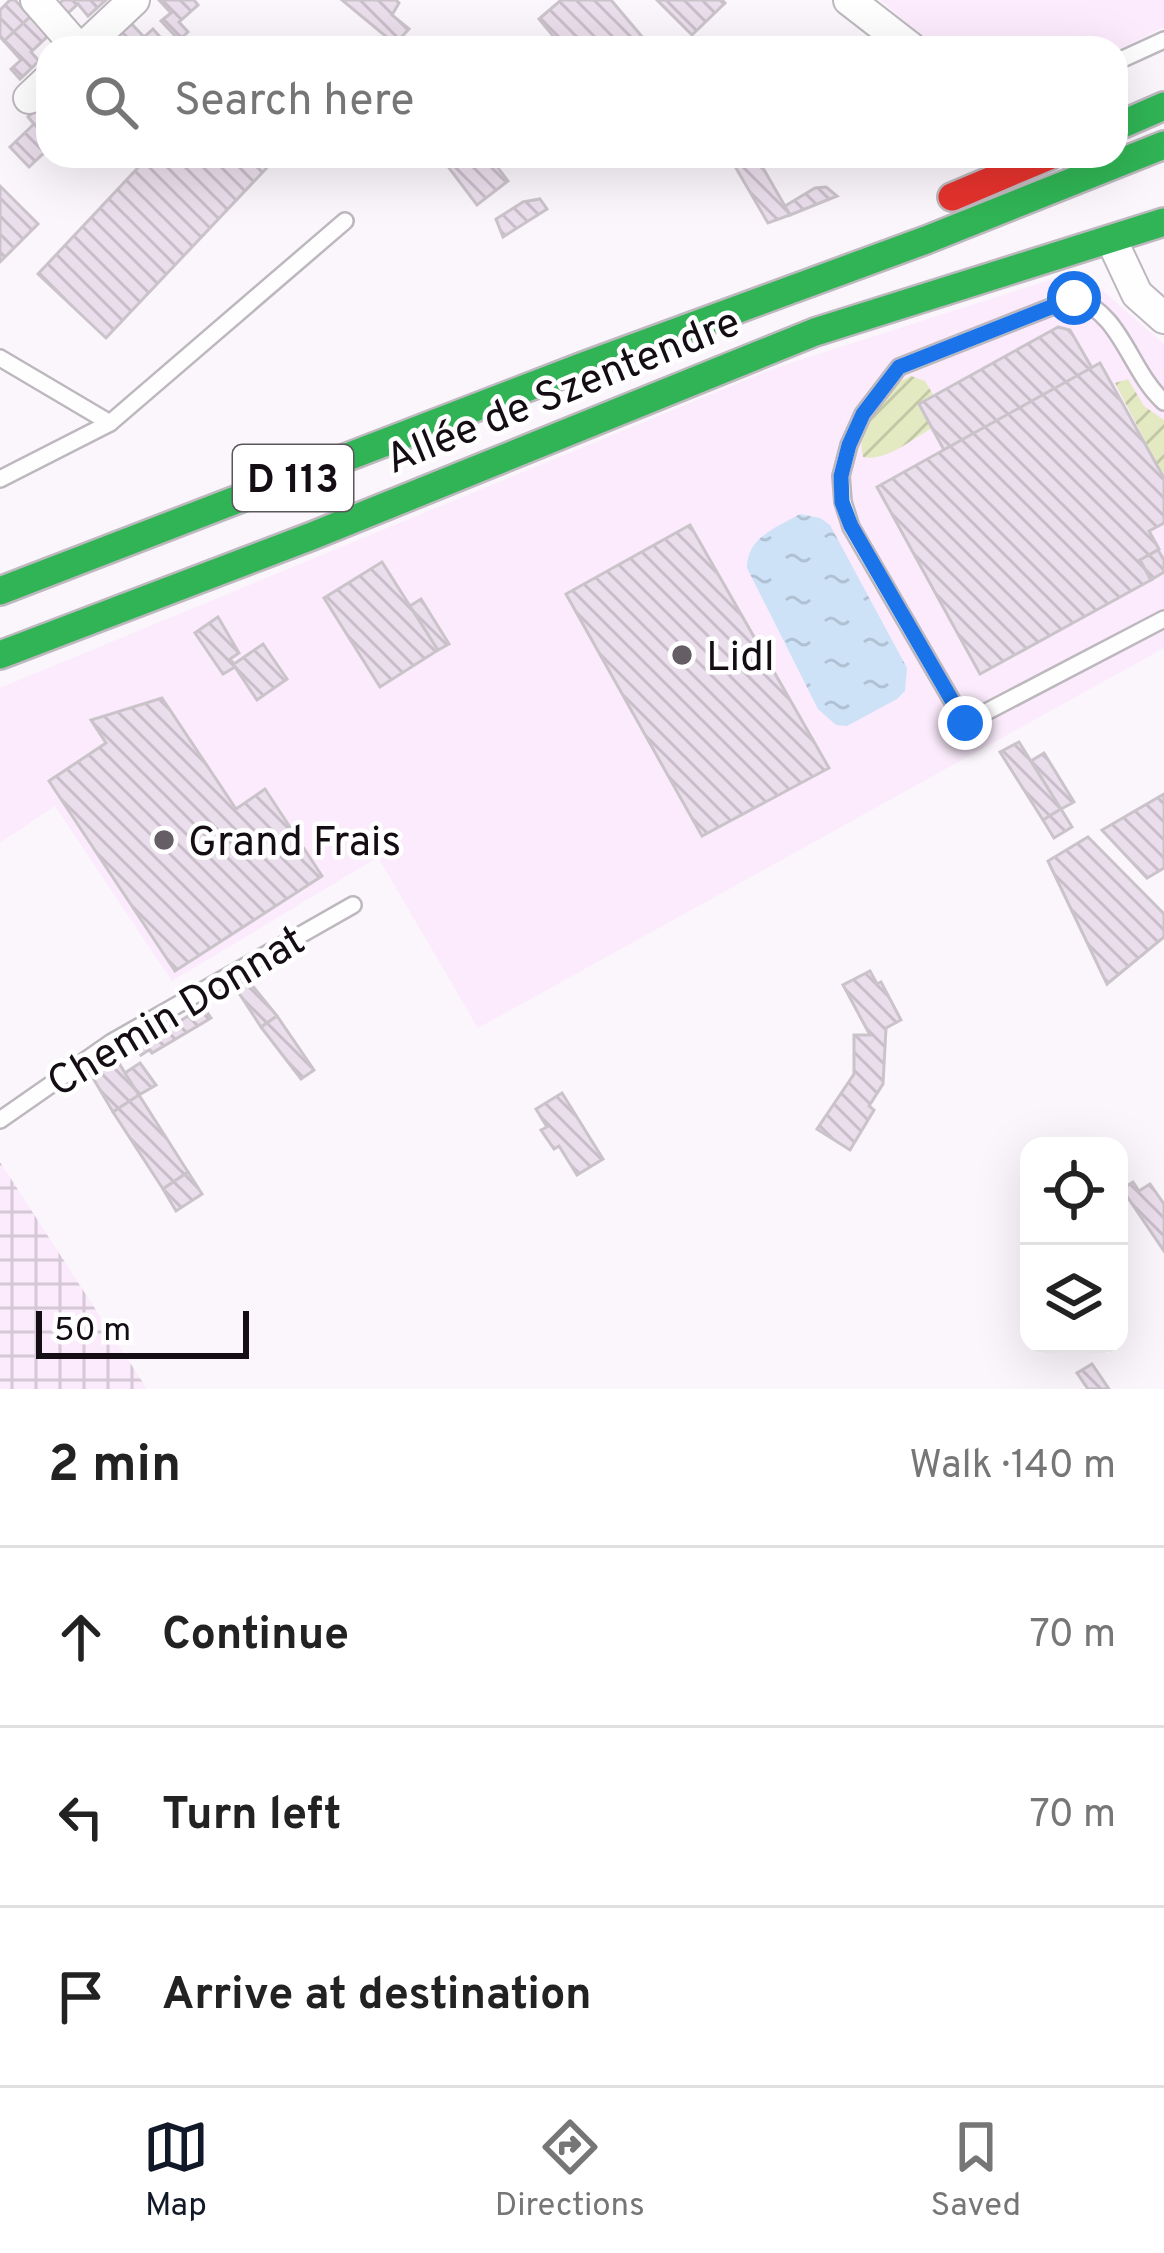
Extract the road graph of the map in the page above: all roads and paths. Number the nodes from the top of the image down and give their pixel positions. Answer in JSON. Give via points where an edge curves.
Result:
{"nodes":[{"id":1,"x":36,"y":0,"type":"edge"},
{"id":2,"x":134,"y":0,"type":"edge"},
{"id":3,"x":849,"y":0,"type":"edge"},
{"id":4,"x":69,"y":36,"type":"edge"},
{"id":5,"x":94,"y":36,"type":"edge"},
{"id":6,"x":896,"y":36,"type":"edge"},
{"id":7,"x":1164,"y":40,"type":"edge"},
{"id":8,"x":1128,"y":56,"type":"edge"},
{"id":9,"x":1164,"y":106,"type":"edge"},
{"id":10,"x":1128,"y":122,"type":"edge"},
{"id":11,"x":1164,"y":145,"type":"edge"},
{"id":12,"x":1128,"y":159,"type":"edge"},
{"id":13,"x":1019,"y":168,"type":"edge"},
{"id":14,"x":1106,"y":168,"type":"edge"},
{"id":15,"x":1164,"y":168,"type":"edge"},
{"id":16,"x":922,"y":209,"type":"dead end"},
{"id":17,"x":345,"y":221,"type":"dead end"},
{"id":18,"x":1164,"y":222,"type":"edge"},
{"id":19,"x":926,"y":240,"type":"junction"},
{"id":20,"x":1112,"y":241,"type":"junction"},
{"id":21,"x":812,"y":253,"type":"dead end"},
{"id":22,"x":1164,"y":318,"type":"edge"},
{"id":23,"x":0,"y":358,"type":"edge"},
{"id":24,"x":586,"y":365,"type":"junction"},
{"id":25,"x":1164,"y":402,"type":"edge"},
{"id":26,"x":110,"y":423,"type":"junction"},
{"id":27,"x":0,"y":479,"type":"edge"},
{"id":28,"x":0,"y":591,"type":"edge"},
{"id":29,"x":1164,"y":619,"type":"edge"},
{"id":30,"x":0,"y":655,"type":"edge"},
{"id":31,"x":353,"y":905,"type":"dead end"},
{"id":32,"x":0,"y":1120,"type":"edge"}],
"edges":[{"from":1,"to":4,"type":"street"},
{"from":2,"to":5,"type":"street"},
{"from":3,"to":6,"type":"street"},
{"from":7,"to":8,"type":"lane"},
{"from":9,"to":10,"type":"main road"},
{"from":11,"to":12,"type":"main road","number":"D 113"},
{"from":13,"to":16,"type":"main road"},
{"from":14,"to":19,"type":"main road","number":"D 113"},
{"from":15,"to":19,"type":"main road"},
{"from":17,"to":26,"type":"lane"},
{"from":18,"to":20,"type":"main road","name":"Allée de Szentendre"},
{"from":19,"to":24,"type":"main road","number":"D 113"},
{"from":20,"to":22,"type":"street","via":[[1137,294]]},
{"from":20,"to":30,"type":"main road","name":"Allée de Szentendre","via":[[815,332]]},
{"from":21,"to":24,"type":"main road","number":"D 113","via":[[681,305]]},
{"from":23,"to":26,"type":"lane"},
{"from":24,"to":28,"type":"main road","number":"D 113"},
{"from":25,"to":29,"type":"lane","via":[[1108,319],[1074,298],[899,367],[863,414],[841,476],[851,526],[965,723]]},
{"from":26,"to":27,"type":"lane"},
{"from":31,"to":32,"type":"lane","name":"Chemin Donnat","via":[[112,1042]]}]}
